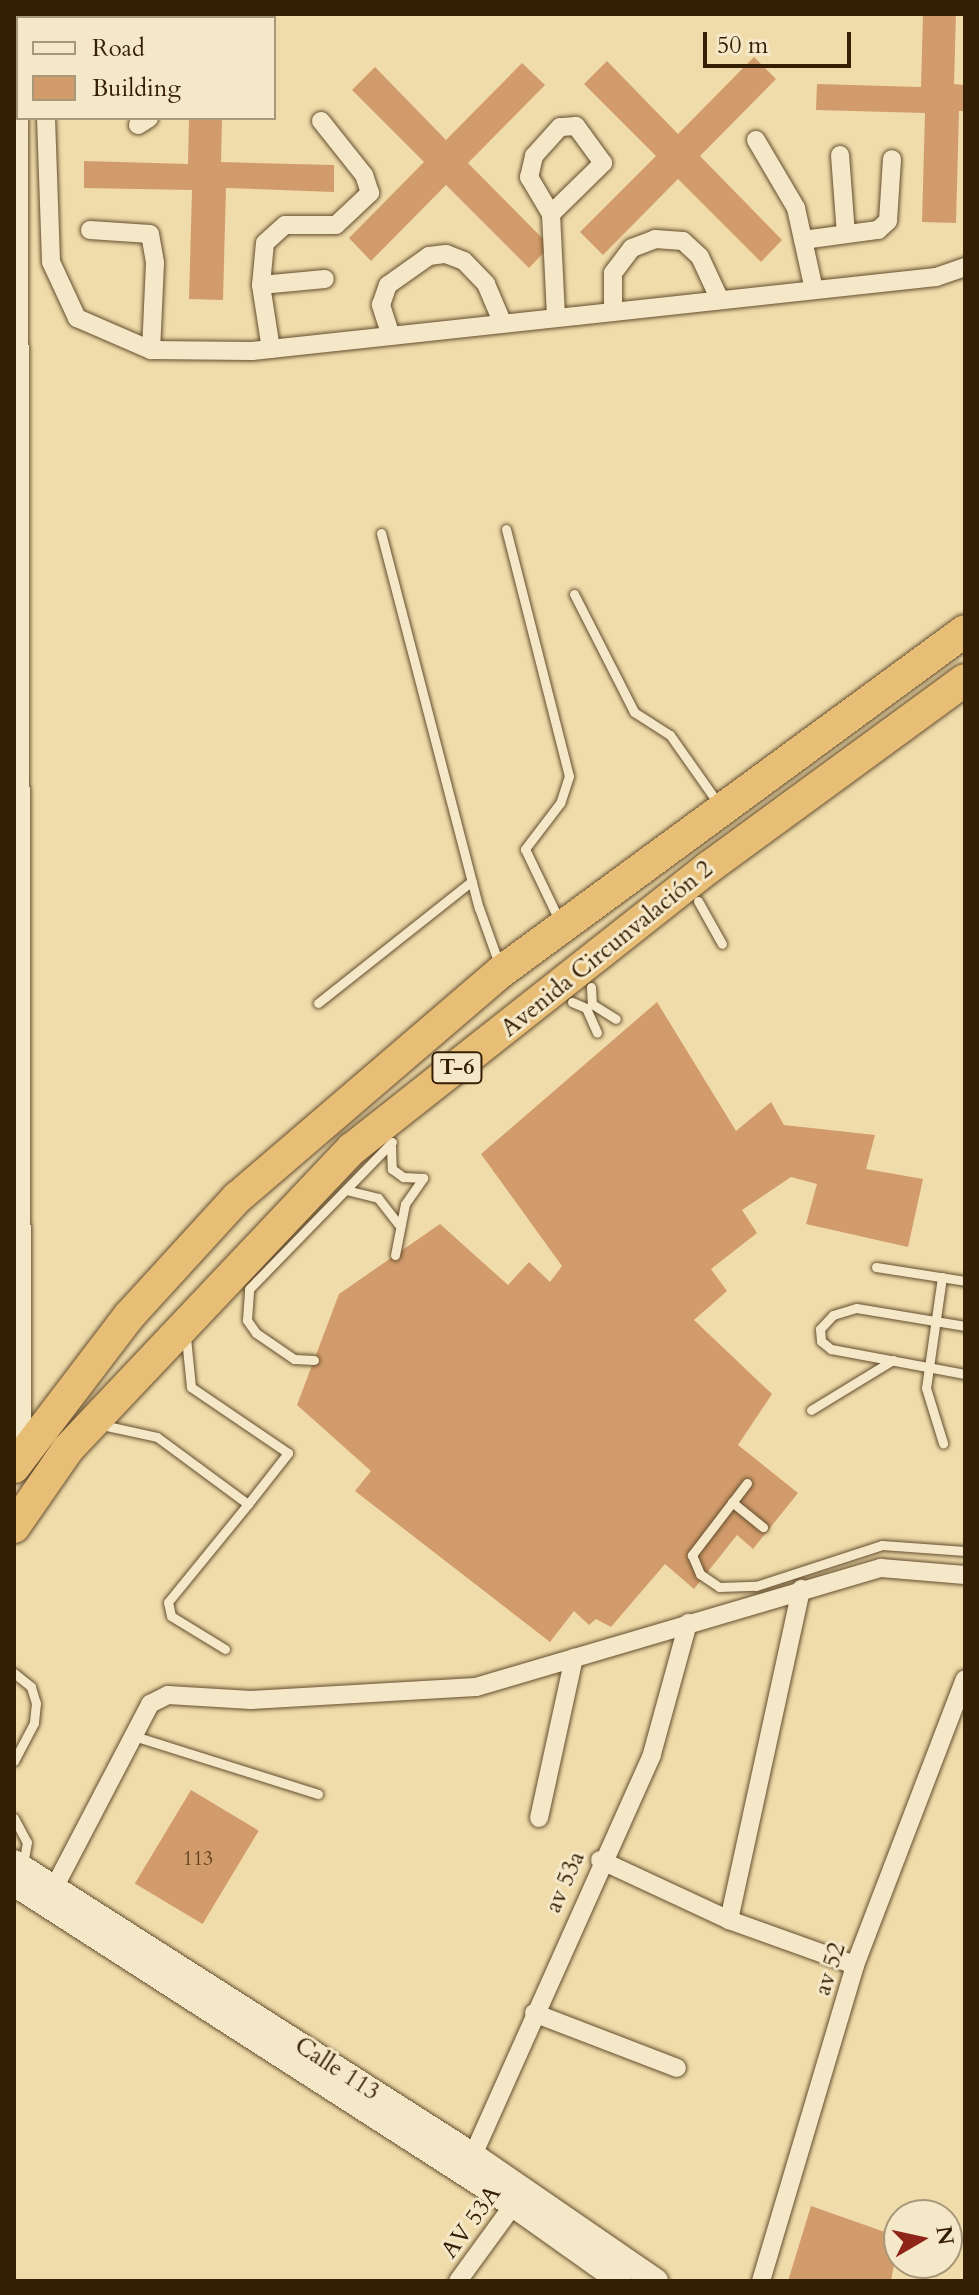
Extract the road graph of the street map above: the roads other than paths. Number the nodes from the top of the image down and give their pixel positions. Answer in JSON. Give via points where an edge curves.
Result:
{"nodes":[{"id":1,"x":19,"y":120,"type":"edge"},
{"id":2,"x":46,"y":120,"type":"edge"},
{"id":3,"x":321,"y":121,"type":"dead end"},
{"id":4,"x":756,"y":140,"type":"dead end"},
{"id":5,"x":840,"y":155,"type":"dead end"},
{"id":6,"x":892,"y":159,"type":"dead end"},
{"id":7,"x":551,"y":214,"type":"junction"},
{"id":8,"x":90,"y":230,"type":"dead end"},
{"id":9,"x":846,"y":234,"type":"junction"},
{"id":10,"x":803,"y":240,"type":"junction"},
{"id":11,"x":965,"y":267,"type":"edge"},
{"id":12,"x":325,"y":279,"type":"dead end"},
{"id":13,"x":261,"y":285,"type":"junction"},
{"id":14,"x":814,"y":290,"type":"junction"},
{"id":15,"x":720,"y":300,"type":"junction"},
{"id":16,"x":613,"y":312,"type":"junction"},
{"id":17,"x":556,"y":318,"type":"junction"},
{"id":18,"x":503,"y":324,"type":"junction"},
{"id":19,"x":391,"y":336,"type":"junction"},
{"id":20,"x":271,"y":349,"type":"junction"},
{"id":21,"x":151,"y":350,"type":"junction"},
{"id":22,"x":17,"y":387,"type":"edge"},
{"id":23,"x":506,"y":529,"type":"dead end"},
{"id":24,"x":381,"y":533,"type":"dead end"},
{"id":25,"x":574,"y":594,"type":"dead end"},
{"id":26,"x":965,"y":631,"type":"edge"},
{"id":27,"x":965,"y":680,"type":"edge"},
{"id":28,"x":721,"y":808,"type":"junction"},
{"id":29,"x":472,"y":881,"type":"junction"},
{"id":30,"x":698,"y":901,"type":"dead end"},
{"id":31,"x":561,"y":926,"type":"junction"},
{"id":32,"x":722,"y":944,"type":"dead end"},
{"id":33,"x":502,"y":971,"type":"junction"},
{"id":34,"x":591,"y":987,"type":"dead end"},
{"id":35,"x":572,"y":1002,"type":"dead end"},
{"id":36,"x":318,"y":1003,"type":"dead end"},
{"id":37,"x":616,"y":1019,"type":"dead end"},
{"id":38,"x":597,"y":1033,"type":"dead end"},
{"id":39,"x":346,"y":1190,"type":"junction"},
{"id":40,"x":398,"y":1224,"type":"junction"},
{"id":41,"x":395,"y":1255,"type":"dead end"},
{"id":42,"x":876,"y":1267,"type":"dead end"},
{"id":43,"x":942,"y":1277,"type":"junction"},
{"id":44,"x":965,"y":1281,"type":"edge"},
{"id":45,"x":936,"y":1319,"type":"junction"},
{"id":46,"x":186,"y":1322,"type":"junction"},
{"id":47,"x":965,"y":1326,"type":"edge"},
{"id":48,"x":314,"y":1360,"type":"dead end"},
{"id":49,"x":893,"y":1360,"type":"junction"},
{"id":50,"x":927,"y":1366,"type":"junction"},
{"id":51,"x":965,"y":1374,"type":"edge"},
{"id":52,"x":19,"y":1390,"type":"edge"},
{"id":53,"x":811,"y":1410,"type":"dead end"},
{"id":54,"x":91,"y":1424,"type":"junction"},
{"id":55,"x":943,"y":1443,"type":"dead end"},
{"id":56,"x":18,"y":1462,"type":"edge"},
{"id":57,"x":747,"y":1483,"type":"dead end"},
{"id":58,"x":732,"y":1502,"type":"junction"},
{"id":59,"x":248,"y":1504,"type":"junction"},
{"id":60,"x":14,"y":1527,"type":"edge"},
{"id":61,"x":763,"y":1527,"type":"dead end"},
{"id":62,"x":965,"y":1551,"type":"edge"},
{"id":63,"x":965,"y":1575,"type":"edge"},
{"id":64,"x":801,"y":1589,"type":"junction"},
{"id":65,"x":688,"y":1623,"type":"junction"},
{"id":66,"x":225,"y":1649,"type":"dead end"},
{"id":67,"x":574,"y":1658,"type":"junction"},
{"id":68,"x":14,"y":1673,"type":"edge"},
{"id":69,"x":965,"y":1679,"type":"edge"},
{"id":70,"x":134,"y":1736,"type":"junction"},
{"id":71,"x":14,"y":1761,"type":"edge"},
{"id":72,"x":318,"y":1794,"type":"dead end"},
{"id":73,"x":14,"y":1818,"type":"edge"},
{"id":74,"x":539,"y":1818,"type":"dead end"},
{"id":75,"x":600,"y":1860,"type":"junction"},
{"id":76,"x":17,"y":1871,"type":"edge"},
{"id":77,"x":54,"y":1888,"type":"junction"},
{"id":78,"x":729,"y":1920,"type":"junction"},
{"id":79,"x":855,"y":1965,"type":"junction"},
{"id":80,"x":534,"y":2013,"type":"junction"},
{"id":81,"x":677,"y":2068,"type":"dead end"},
{"id":82,"x":473,"y":2155,"type":"junction"},
{"id":83,"x":519,"y":2198,"type":"junction"},
{"id":84,"x":458,"y":2281,"type":"edge"},
{"id":85,"x":620,"y":2281,"type":"edge"},
{"id":86,"x":656,"y":2281,"type":"edge"},
{"id":87,"x":761,"y":2281,"type":"edge"}],
"edges":[{"from":1,"to":22,"type":"street"},
{"from":2,"to":21,"type":"street","via":[[51,262],[77,318]]},
{"from":3,"to":13,"type":"street","via":[[364,175],[370,193],[336,225],[285,225],[272,232],[260,261]]},
{"from":4,"to":10,"type":"street","via":[[796,208]]},
{"from":5,"to":9,"type":"street"},
{"from":6,"to":9,"type":"street","via":[[888,221],[878,230]]},
{"from":7,"to":7,"type":"street","via":[[603,163],[576,126],[560,127],[530,166],[533,188]]},
{"from":7,"to":17,"type":"street"},
{"from":8,"to":21,"type":"street","via":[[150,234],[155,263]]},
{"from":9,"to":10,"type":"street"},
{"from":10,"to":14,"type":"street"},
{"from":11,"to":14,"type":"street","via":[[936,277]]},
{"from":12,"to":13,"type":"street"},
{"from":13,"to":20,"type":"street"},
{"from":14,"to":15,"type":"street"},
{"from":15,"to":16,"type":"street"},
{"from":15,"to":16,"type":"street","via":[[700,257],[683,241],[655,239],[632,248],[613,273]]},
{"from":16,"to":17,"type":"street"},
{"from":17,"to":18,"type":"street"},
{"from":18,"to":19,"type":"street"},
{"from":18,"to":19,"type":"street","via":[[486,284],[464,261],[446,254],[429,256],[388,285],[381,305]]},
{"from":19,"to":20,"type":"street"},
{"from":20,"to":21,"type":"street"},
{"from":22,"to":52,"type":"street"},
{"from":23,"to":31,"type":"lane","via":[[569,776],[560,803],[525,849]]},
{"from":24,"to":29,"type":"lane"},
{"from":25,"to":28,"type":"lane","via":[[634,712],[670,735]]},
{"from":26,"to":28,"type":"highway","name":"Avenida Circunvalación 2","number":"T-6"},
{"from":27,"to":46,"type":"highway","name":"Avenida Circunvalación 2","number":"T-6","via":[[708,868],[352,1149]]},
{"from":28,"to":31,"type":"highway","name":"Avenida Circunvalación 2","number":"T-6"},
{"from":29,"to":33,"type":"lane"},
{"from":29,"to":36,"type":"lane"},
{"from":30,"to":32,"type":"lane"},
{"from":31,"to":33,"type":"highway","name":"Avenida Circunvalación 2","number":"T-6"},
{"from":33,"to":56,"type":"highway","name":"Avenida Circunvalación 2","number":"T-6","via":[[237,1198],[130,1315]]},
{"from":34,"to":37,"type":"lane","via":[[592,1004]]},
{"from":35,"to":38,"type":"lane","via":[[586,1008]]},
{"from":39,"to":40,"type":"lane","via":[[378,1198]]},
{"from":39,"to":40,"type":"lane","via":[[392,1142],[392,1169],[403,1177],[423,1178]]},
{"from":39,"to":48,"type":"lane","via":[[249,1289],[244,1304],[256,1333],[294,1359]]},
{"from":40,"to":41,"type":"lane"},
{"from":42,"to":43,"type":"lane"},
{"from":43,"to":44,"type":"lane"},
{"from":43,"to":45,"type":"lane"},
{"from":45,"to":47,"type":"lane"},
{"from":45,"to":49,"type":"lane","via":[[856,1308],[833,1315],[820,1329],[821,1341],[831,1349]]},
{"from":45,"to":50,"type":"lane"},
{"from":46,"to":54,"type":"highway","name":"Avenida Circunvalación 2","number":"T-6"},
{"from":46,"to":59,"type":"lane","via":[[191,1387],[288,1453]]},
{"from":49,"to":50,"type":"lane"},
{"from":49,"to":53,"type":"lane"},
{"from":50,"to":51,"type":"lane"},
{"from":50,"to":55,"type":"lane","via":[[930,1414]]},
{"from":52,"to":56,"type":"street"},
{"from":54,"to":59,"type":"lane","via":[[127,1427],[157,1437]]},
{"from":54,"to":60,"type":"highway","name":"Avenida Circunvalación 2","number":"T-6"},
{"from":57,"to":58,"type":"lane"},
{"from":58,"to":61,"type":"lane"},
{"from":58,"to":62,"type":"lane","via":[[692,1555],[700,1574],[719,1587],[756,1586],[882,1545]]},
{"from":59,"to":66,"type":"lane","via":[[168,1602],[171,1616]]},
{"from":63,"to":64,"type":"street","via":[[881,1568]]},
{"from":64,"to":65,"type":"street"},
{"from":64,"to":78,"type":"street"},
{"from":65,"to":67,"type":"street"},
{"from":65,"to":75,"type":"street","name":"av 53a","via":[[652,1754]]},
{"from":67,"to":70,"type":"street","via":[[476,1687],[251,1700],[168,1695],[150,1704]]},
{"from":67,"to":74,"type":"street"},
{"from":68,"to":71,"type":"lane","via":[[31,1687],[36,1703],[34,1723]]},
{"from":69,"to":79,"type":"street","name":"av 52"},
{"from":70,"to":72,"type":"lane"},
{"from":70,"to":77,"type":"street"},
{"from":73,"to":76,"type":"lane","via":[[27,1842]]},
{"from":75,"to":78,"type":"street"},
{"from":75,"to":80,"type":"street","name":"av 53a"},
{"from":76,"to":77,"type":"street","name":"Calle 113"},
{"from":76,"to":83,"type":"street","name":"Calle 113"},
{"from":77,"to":82,"type":"street","name":"Calle 113"},
{"from":78,"to":79,"type":"street"},
{"from":79,"to":87,"type":"street","name":"av 52"},
{"from":80,"to":81,"type":"street"},
{"from":80,"to":82,"type":"street","name":"av 53a"},
{"from":82,"to":83,"type":"street","name":"Calle 113"},
{"from":83,"to":84,"type":"street","name":"AV 53A"},
{"from":83,"to":85,"type":"street","name":"Calle 113"},
{"from":83,"to":86,"type":"street","name":"Calle 113"}]}
